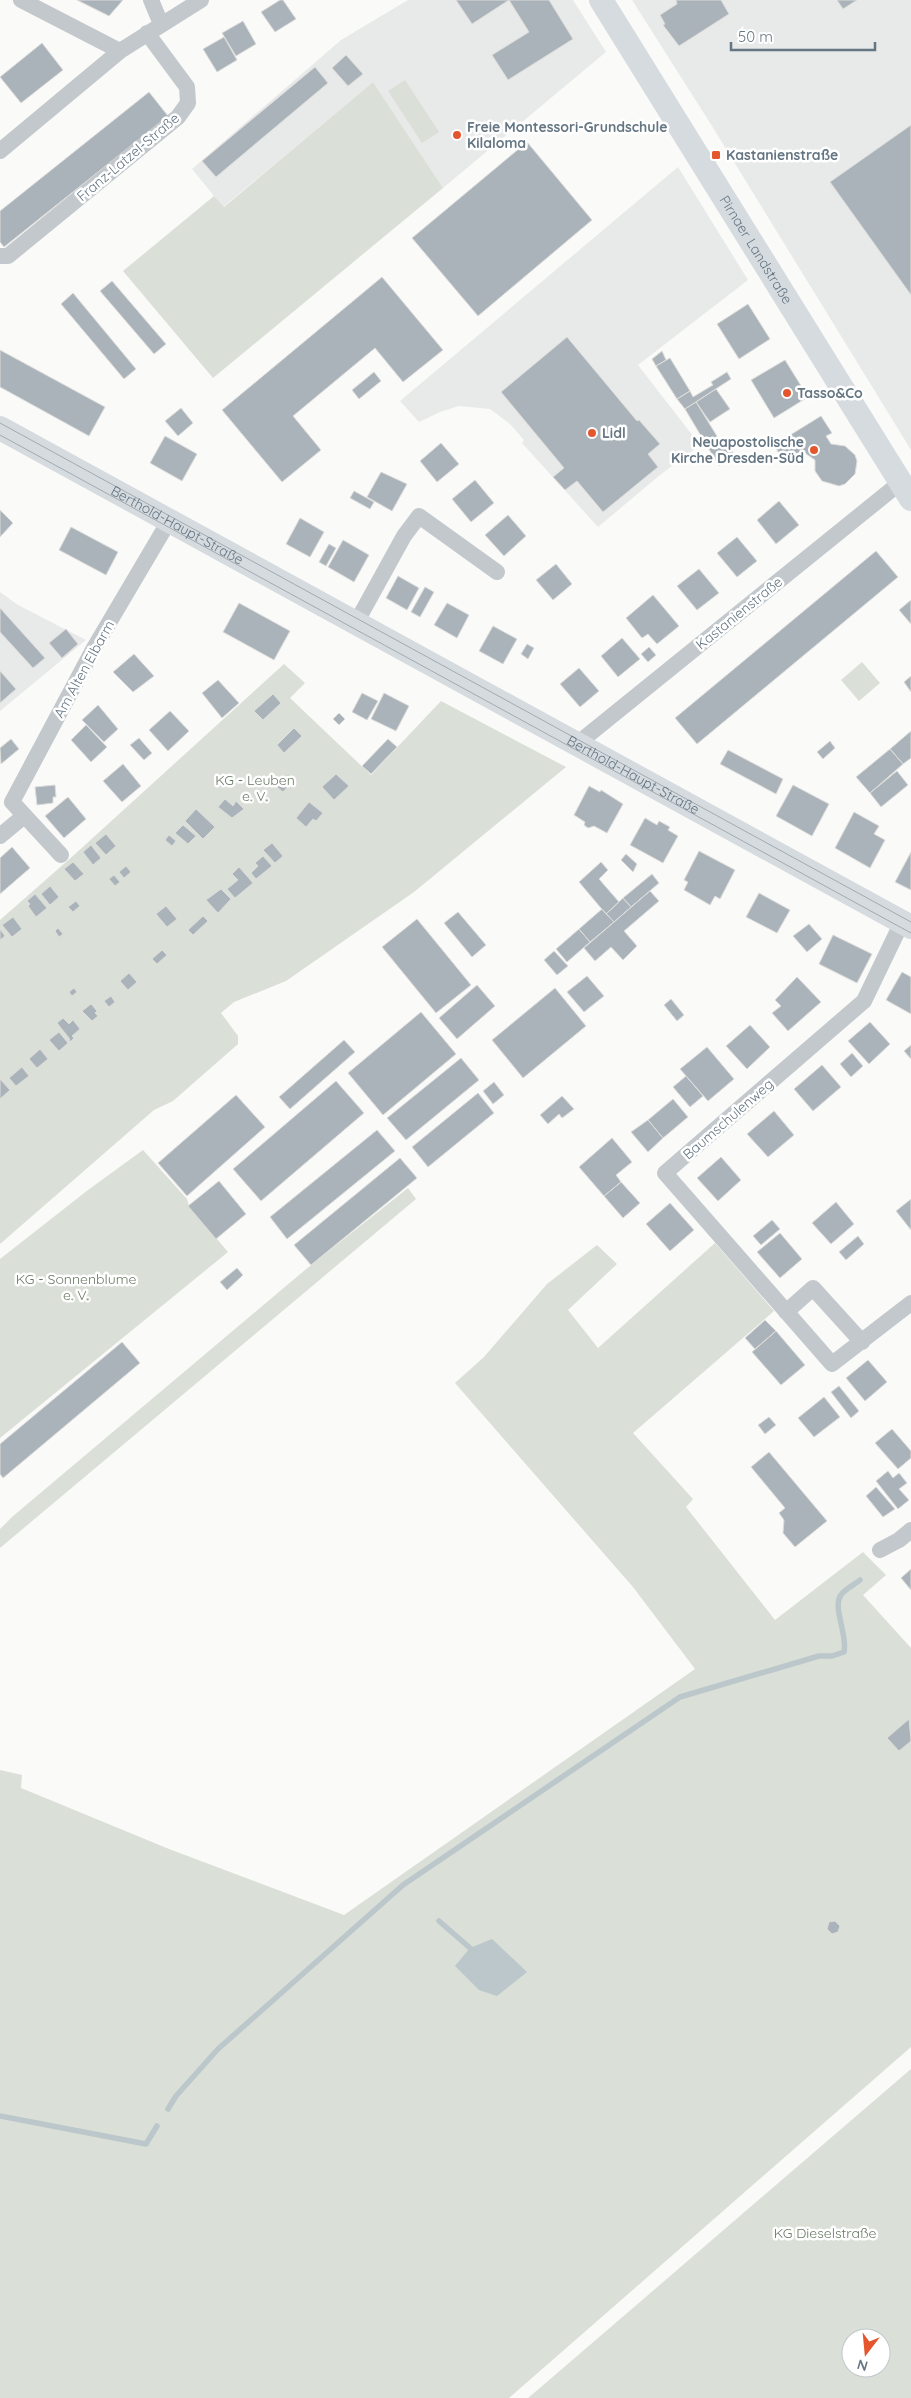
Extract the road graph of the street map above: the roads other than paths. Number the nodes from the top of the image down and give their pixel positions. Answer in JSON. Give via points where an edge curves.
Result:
{"nodes":[{"id":1,"x":20,"y":0,"type":"edge"},
{"id":2,"x":150,"y":0,"type":"edge"},
{"id":3,"x":201,"y":0,"type":"edge"},
{"id":4,"x":601,"y":0,"type":"edge"},
{"id":5,"x":161,"y":24,"type":"junction"},
{"id":6,"x":147,"y":34,"type":"junction"},
{"id":7,"x":120,"y":51,"type":"junction"},
{"id":8,"x":0,"y":151,"type":"edge"},
{"id":9,"x":0,"y":256,"type":"edge"},
{"id":10,"x":0,"y":428,"type":"edge"},
{"id":11,"x":906,"y":490,"type":"edge"},
{"id":12,"x":169,"y":521,"type":"junction"},
{"id":13,"x":497,"y":572,"type":"dead end"},
{"id":14,"x":356,"y":623,"type":"junction"},
{"id":15,"x":577,"y":744,"type":"junction"},
{"id":16,"x":24,"y":816,"type":"junction"},
{"id":17,"x":0,"y":836,"type":"edge"},
{"id":18,"x":60,"y":855,"type":"dead end"},
{"id":19,"x":907,"y":925,"type":"edge"},
{"id":20,"x":911,"y":1303,"type":"edge"},
{"id":21,"x":786,"y":1312,"type":"junction"},
{"id":22,"x":862,"y":1342,"type":"junction"},
{"id":23,"x":911,"y":1530,"type":"edge"},
{"id":24,"x":880,"y":1550,"type":"dead end"}],
"edges":[{"from":1,"to":7,"type":"street"},
{"from":2,"to":5,"type":"street"},
{"from":3,"to":5,"type":"street"},
{"from":4,"to":11,"type":"street","name":"Pirnaer Landstraße"},
{"from":5,"to":6,"type":"street"},
{"from":6,"to":7,"type":"street"},
{"from":6,"to":9,"type":"street","name":"Franz-Latzel-Straße","via":[[187,87],[188,103],[178,118],[78,200],[8,256]]},
{"from":7,"to":8,"type":"street"},
{"from":10,"to":12,"type":"street","name":"Berthold-Haupt-Straße"},
{"from":11,"to":15,"type":"street","name":"Kastanienstraße"},
{"from":12,"to":14,"type":"street","name":"Berthold-Haupt-Straße"},
{"from":12,"to":16,"type":"street","name":"Am Alten Elbarm","via":[[94,648],[12,802]]},
{"from":13,"to":14,"type":"street","via":[[419,516],[404,536]]},
{"from":14,"to":15,"type":"street","name":"Berthold-Haupt-Straße"},
{"from":15,"to":19,"type":"street","name":"Berthold-Haupt-Straße"},
{"from":16,"to":17,"type":"street"},
{"from":16,"to":18,"type":"street","name":"Am Alten Elbarm"},
{"from":19,"to":21,"type":"street","name":"Baumschulenweg","via":[[864,1001],[665,1174]]},
{"from":20,"to":22,"type":"street","name":"Baumschulenweg"},
{"from":21,"to":22,"type":"street","name":"Baumschulenweg","via":[[832,1364]]},
{"from":21,"to":22,"type":"street","via":[[813,1288]]},
{"from":23,"to":24,"type":"street"}]}
